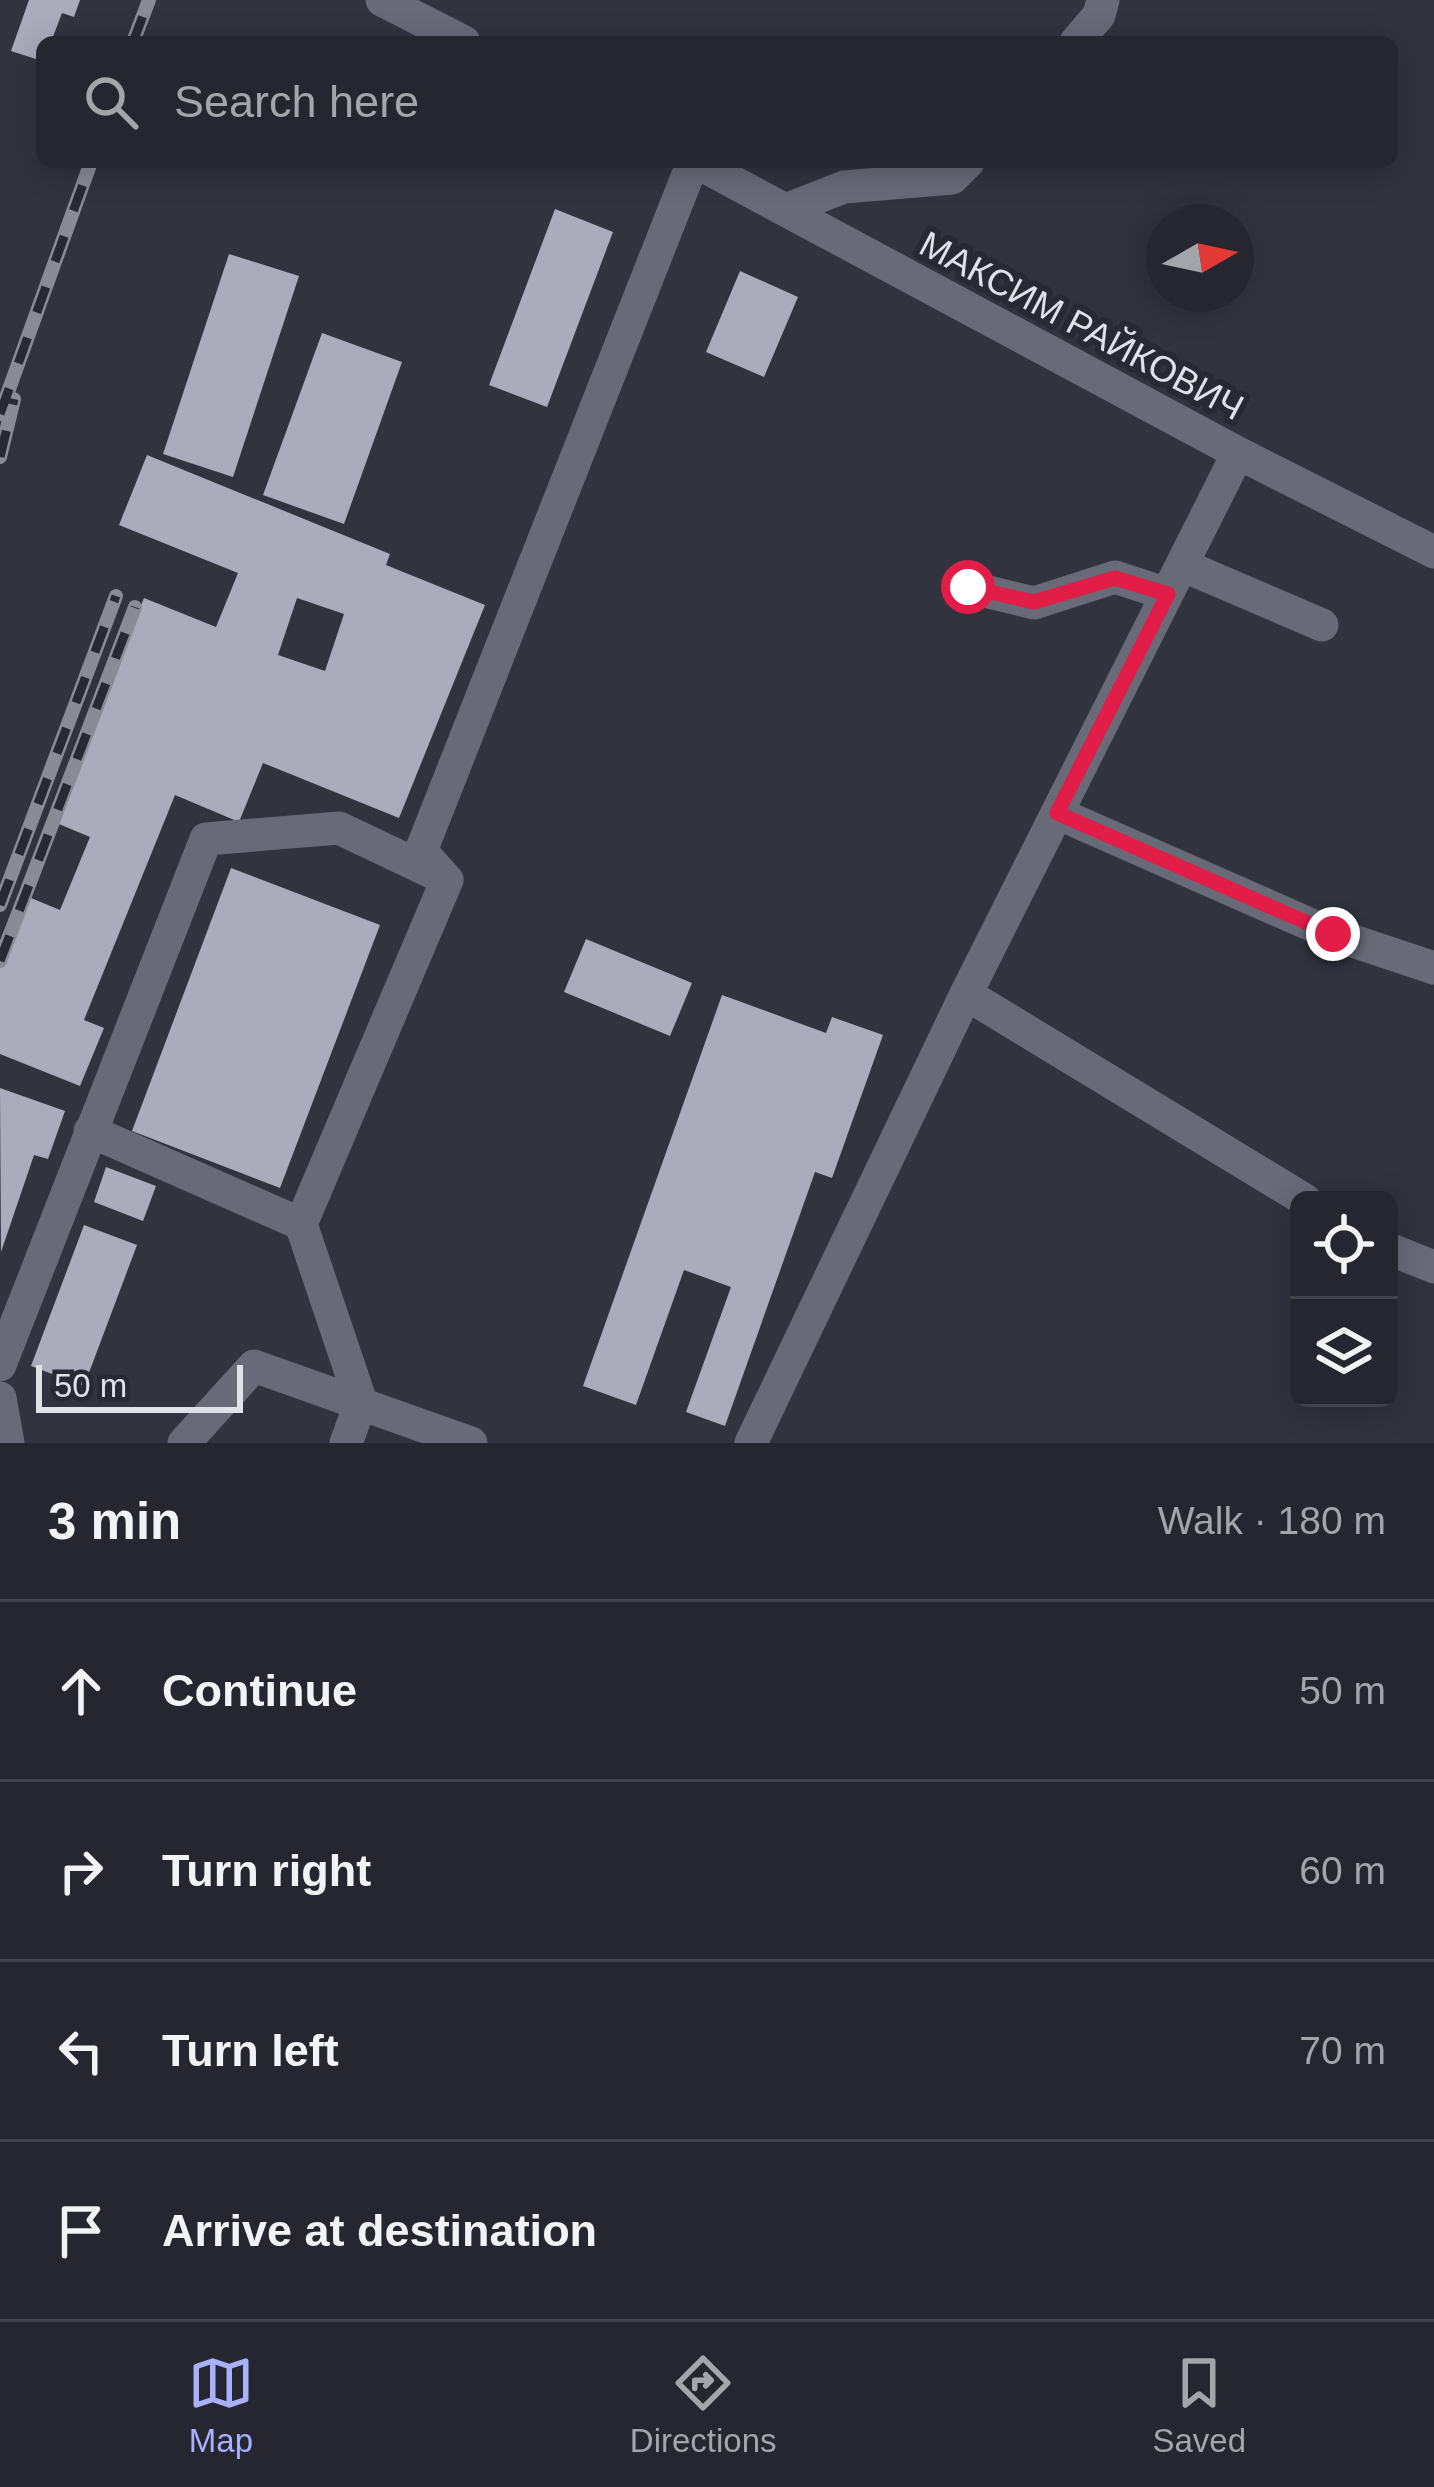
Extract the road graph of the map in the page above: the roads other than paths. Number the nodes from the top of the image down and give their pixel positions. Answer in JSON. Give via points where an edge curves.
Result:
{"nodes":[{"id":1,"x":382,"y":0,"type":"edge"},
{"id":2,"x":1103,"y":0,"type":"edge"},
{"id":3,"x":452,"y":36,"type":"edge"},
{"id":4,"x":1081,"y":36,"type":"edge"},
{"id":5,"x":693,"y":168,"type":"edge"},
{"id":6,"x":706,"y":168,"type":"edge"},
{"id":7,"x":962,"y":168,"type":"edge"},
{"id":8,"x":785,"y":210,"type":"junction"},
{"id":9,"x":1238,"y":453,"type":"junction"},
{"id":10,"x":1434,"y":552,"type":"edge"},
{"id":11,"x":1175,"y":579,"type":"junction"},
{"id":12,"x":968,"y":587,"type":"dead end"},
{"id":13,"x":1322,"y":625,"type":"dead end"},
{"id":14,"x":1057,"y":813,"type":"junction"},
{"id":15,"x":447,"y":880,"type":"junction"},
{"id":16,"x":1434,"y":968,"type":"edge"},
{"id":17,"x":965,"y":994,"type":"junction"},
{"id":18,"x":90,"y":1131,"type":"junction"},
{"id":19,"x":1290,"y":1191,"type":"edge"},
{"id":20,"x":302,"y":1224,"type":"junction"},
{"id":21,"x":1398,"y":1253,"type":"edge"},
{"id":22,"x":1434,"y":1267,"type":"edge"},
{"id":23,"x":0,"y":1365,"type":"edge"},
{"id":24,"x":0,"y":1398,"type":"edge"},
{"id":25,"x":361,"y":1402,"type":"junction"},
{"id":26,"x":8,"y":1443,"type":"edge"},
{"id":27,"x":184,"y":1443,"type":"edge"},
{"id":28,"x":346,"y":1443,"type":"edge"},
{"id":29,"x":471,"y":1443,"type":"edge"},
{"id":30,"x":751,"y":1443,"type":"edge"}],
"edges":[{"from":1,"to":3,"type":"street"},
{"from":2,"to":4,"type":"street"},
{"from":5,"to":15,"type":"street","via":[[421,851]]},
{"from":6,"to":8,"type":"street","name":"МАКСИМ РАЙКОВИЧ"},
{"from":7,"to":8,"type":"street","via":[[952,178],[844,187]]},
{"from":8,"to":9,"type":"street","name":"МАКСИМ РАЙКОВИЧ"},
{"from":9,"to":10,"type":"street","name":"МАКСИМ РАЙКОВИЧ"},
{"from":9,"to":11,"type":"street"},
{"from":11,"to":12,"type":"street","via":[[1115,578],[1034,602]]},
{"from":11,"to":13,"type":"street"},
{"from":11,"to":14,"type":"street"},
{"from":14,"to":16,"type":"street","via":[[1333,934]]},
{"from":14,"to":17,"type":"street"},
{"from":15,"to":18,"type":"street","via":[[339,828],[206,839]]},
{"from":15,"to":20,"type":"street"},
{"from":17,"to":19,"type":"street"},
{"from":17,"to":30,"type":"street"},
{"from":18,"to":20,"type":"street"},
{"from":18,"to":23,"type":"street"},
{"from":20,"to":25,"type":"street"},
{"from":21,"to":22,"type":"street"},
{"from":24,"to":26,"type":"street"},
{"from":25,"to":27,"type":"street","via":[[254,1366]]},
{"from":25,"to":28,"type":"street"},
{"from":25,"to":29,"type":"street"}]}
